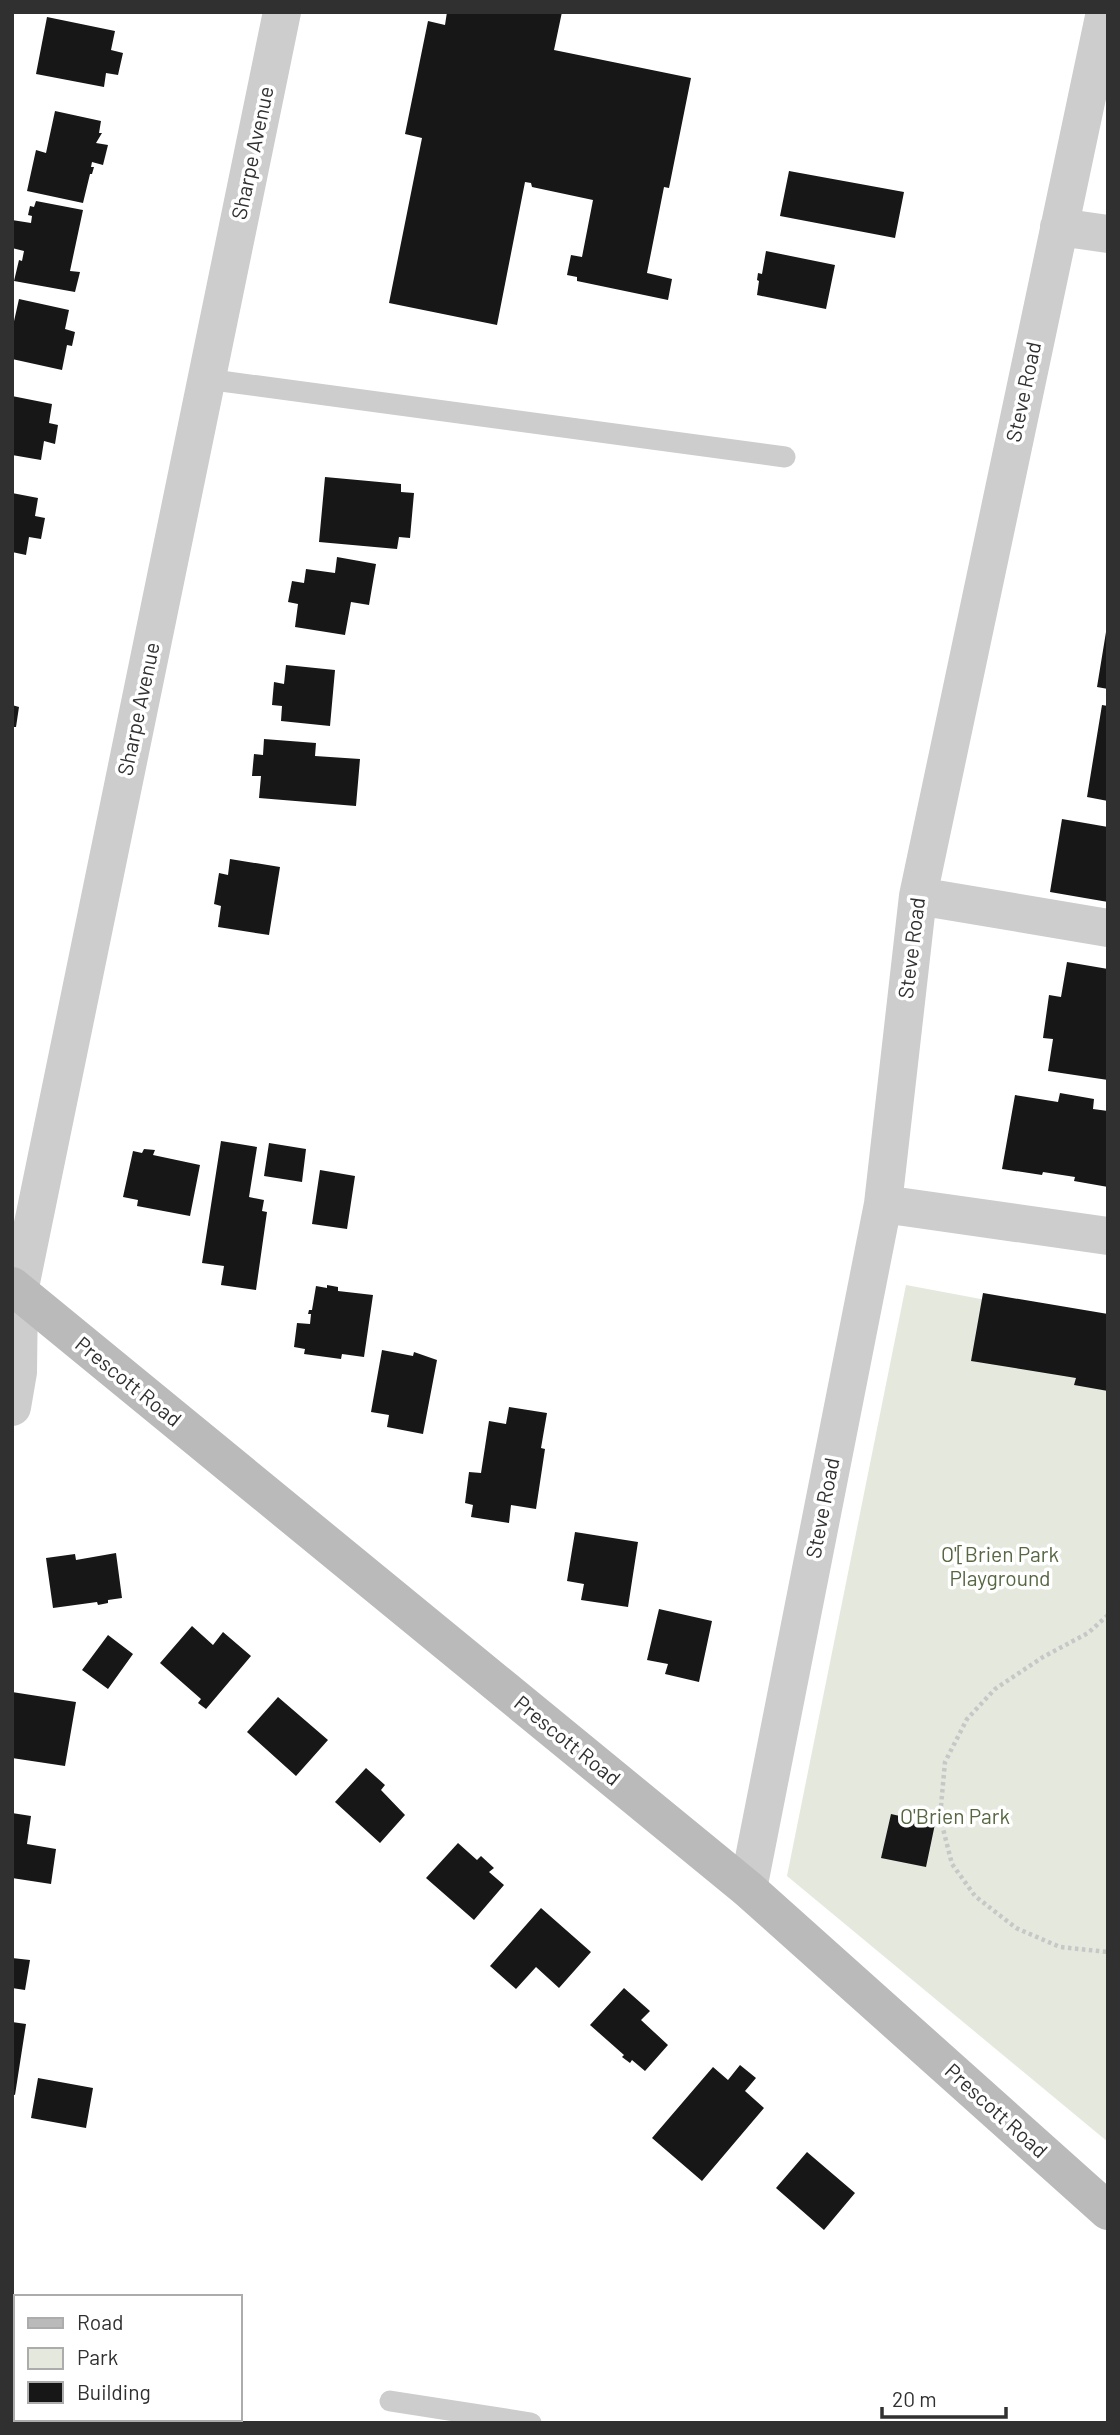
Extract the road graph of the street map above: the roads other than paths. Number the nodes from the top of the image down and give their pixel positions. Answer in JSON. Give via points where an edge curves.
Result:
{"nodes":[{"id":1,"x":282,"y":12,"type":"edge"},
{"id":2,"x":1105,"y":12,"type":"edge"},
{"id":3,"x":1059,"y":227,"type":"junction"},
{"id":4,"x":1108,"y":234,"type":"edge"},
{"id":5,"x":206,"y":379,"type":"junction"},
{"id":6,"x":785,"y":457,"type":"dead end"},
{"id":7,"x":918,"y":896,"type":"junction"},
{"id":8,"x":1108,"y":928,"type":"edge"},
{"id":9,"x":883,"y":1203,"type":"junction"},
{"id":10,"x":1108,"y":1236,"type":"edge"},
{"id":11,"x":16,"y":1289,"type":"edge"},
{"id":12,"x":12,"y":1407,"type":"edge"},
{"id":13,"x":748,"y":1889,"type":"junction"},
{"id":14,"x":1108,"y":2211,"type":"edge"},
{"id":15,"x":390,"y":2401,"type":"dead end"},
{"id":16,"x":531,"y":2423,"type":"edge"}],
"edges":[{"from":1,"to":5,"type":"street","name":"Sharpe Avenue"},
{"from":2,"to":3,"type":"street","name":"Steve Road"},
{"from":3,"to":4,"type":"street"},
{"from":3,"to":7,"type":"street","name":"Steve Road"},
{"from":5,"to":6,"type":"lane"},
{"from":5,"to":11,"type":"street","name":"Sharpe Avenue"},
{"from":7,"to":8,"type":"street"},
{"from":7,"to":9,"type":"street","name":"Steve Road"},
{"from":9,"to":10,"type":"street"},
{"from":9,"to":13,"type":"street","name":"Steve Road"},
{"from":11,"to":12,"type":"street","name":"Sharpe Avenue","via":[[18,1372]]},
{"from":11,"to":13,"type":"main road","name":"Prescott Road"},
{"from":13,"to":14,"type":"main road","name":"Prescott Road"},
{"from":15,"to":16,"type":"lane"}]}
